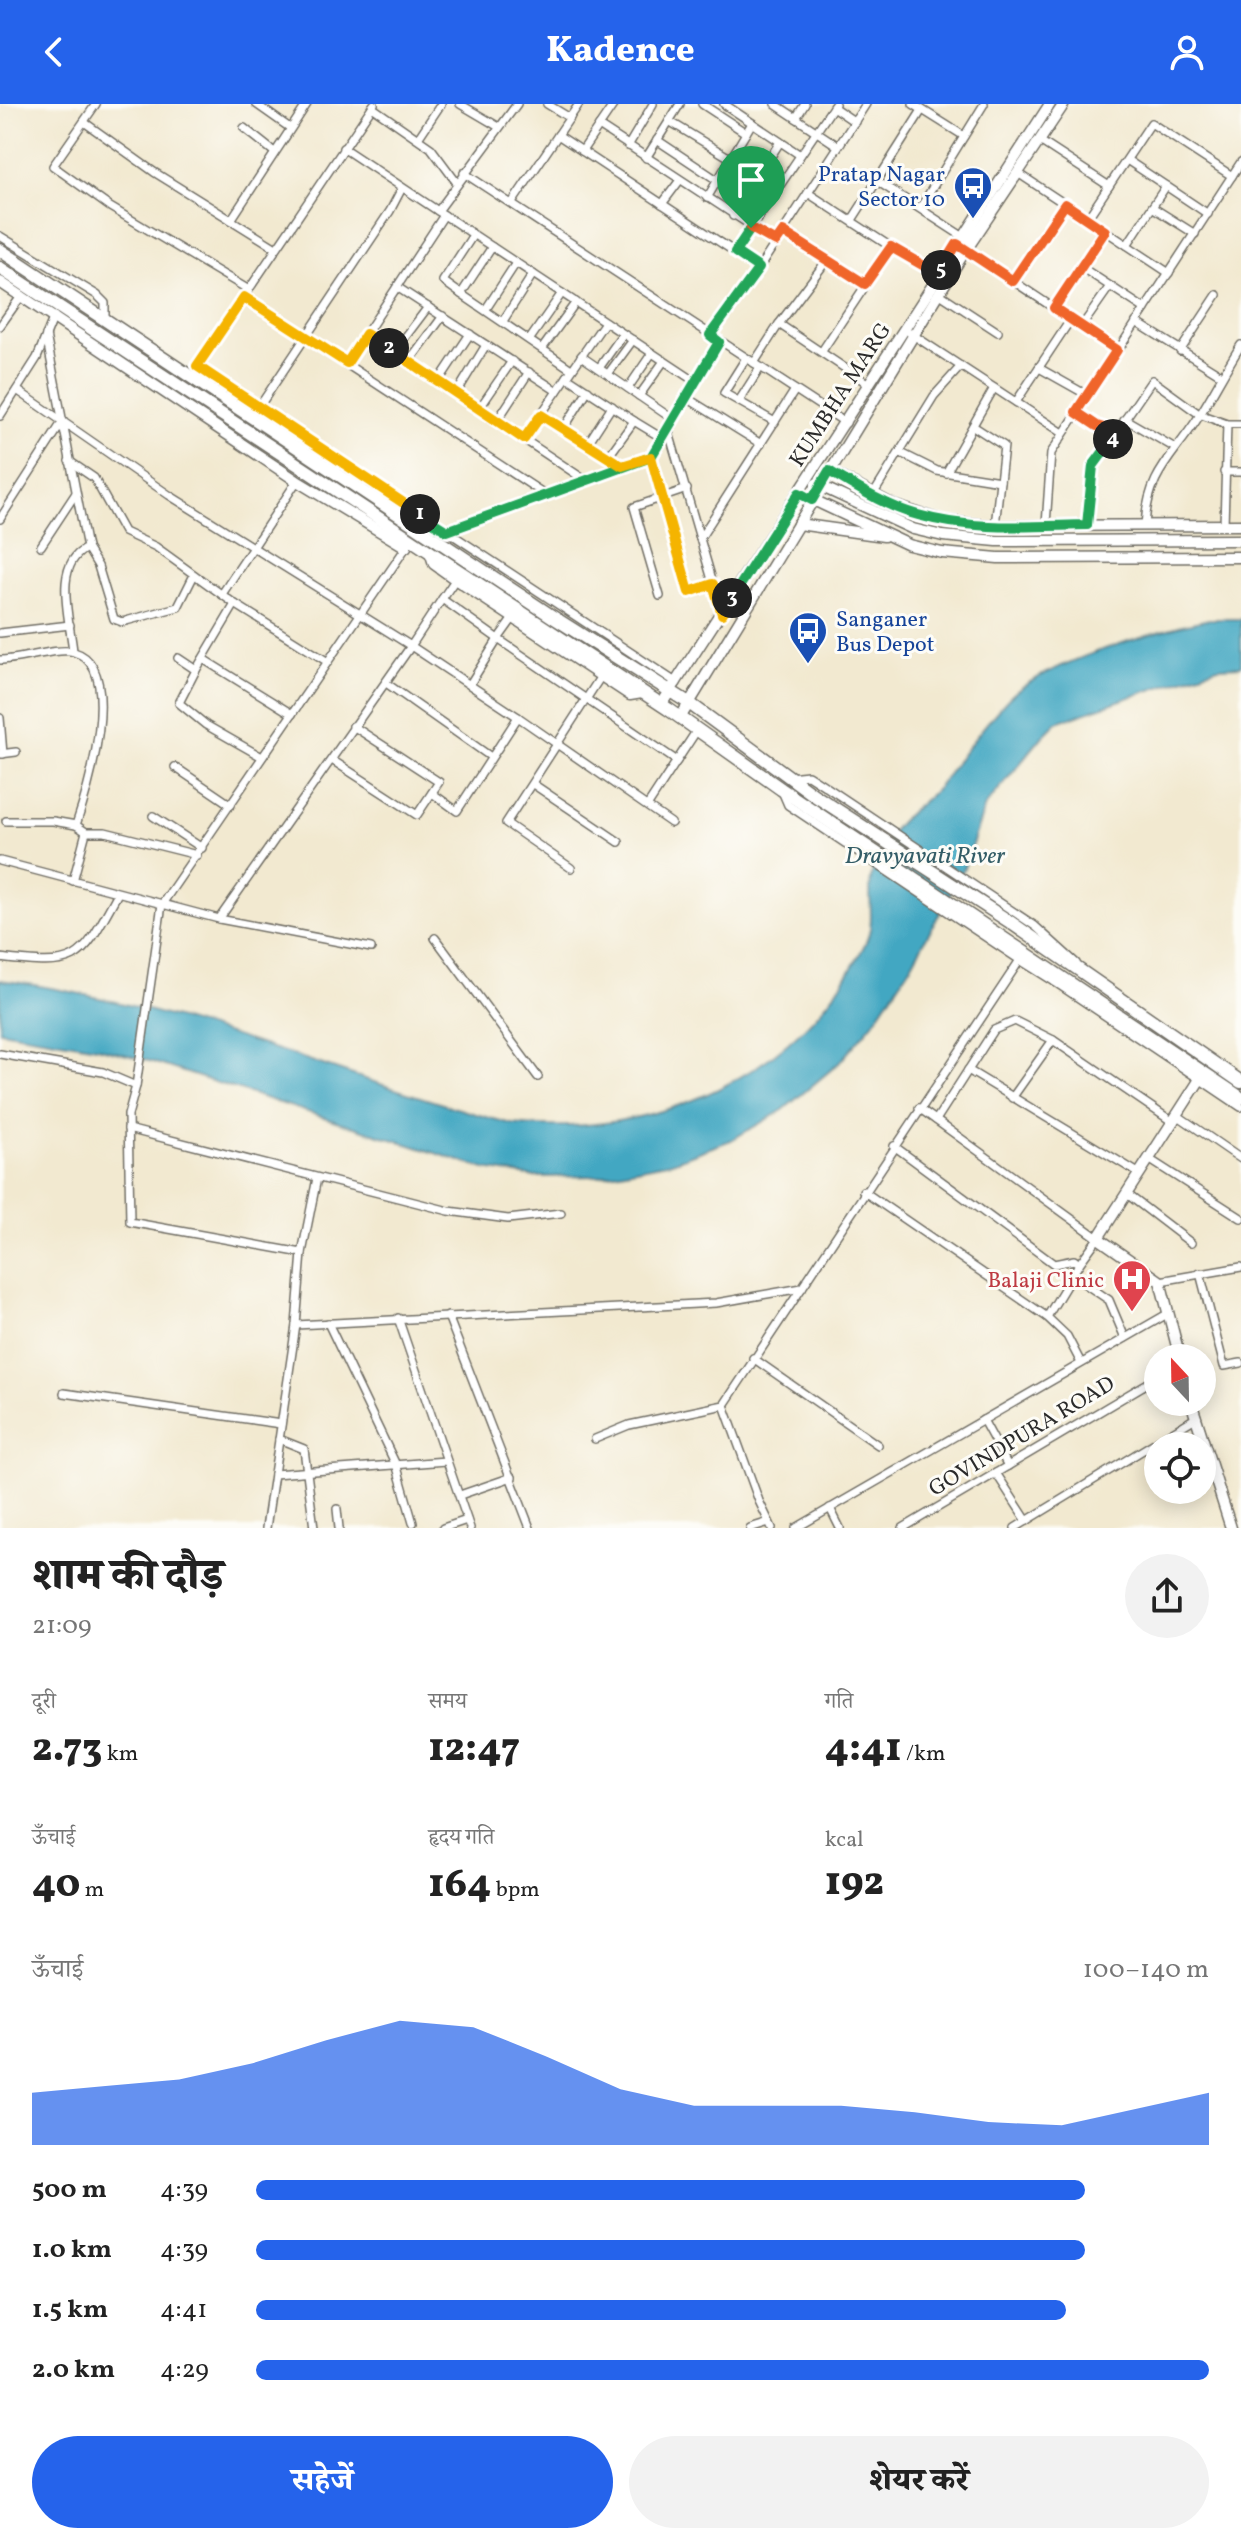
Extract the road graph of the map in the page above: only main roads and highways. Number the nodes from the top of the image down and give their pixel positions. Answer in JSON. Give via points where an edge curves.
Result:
{"nodes":[{"id":1,"x":0,"y":250,"type":"edge"},
{"id":2,"x":0,"y":268,"type":"edge"},
{"id":3,"x":833,"y":816,"type":"junction"},
{"id":4,"x":1241,"y":1082,"type":"edge"},
{"id":5,"x":1241,"y":1098,"type":"edge"}],
"edges":[{"from":1,"to":3,"type":"highway","via":[[674,688]]},
{"from":2,"to":3,"type":"highway","via":[[24,292],[409,544],[430,552],[603,673],[661,705],[781,789]]},
{"from":3,"to":4,"type":"highway","via":[[1010,922]]},
{"from":3,"to":5,"type":"highway","via":[[1058,979]]}]}
